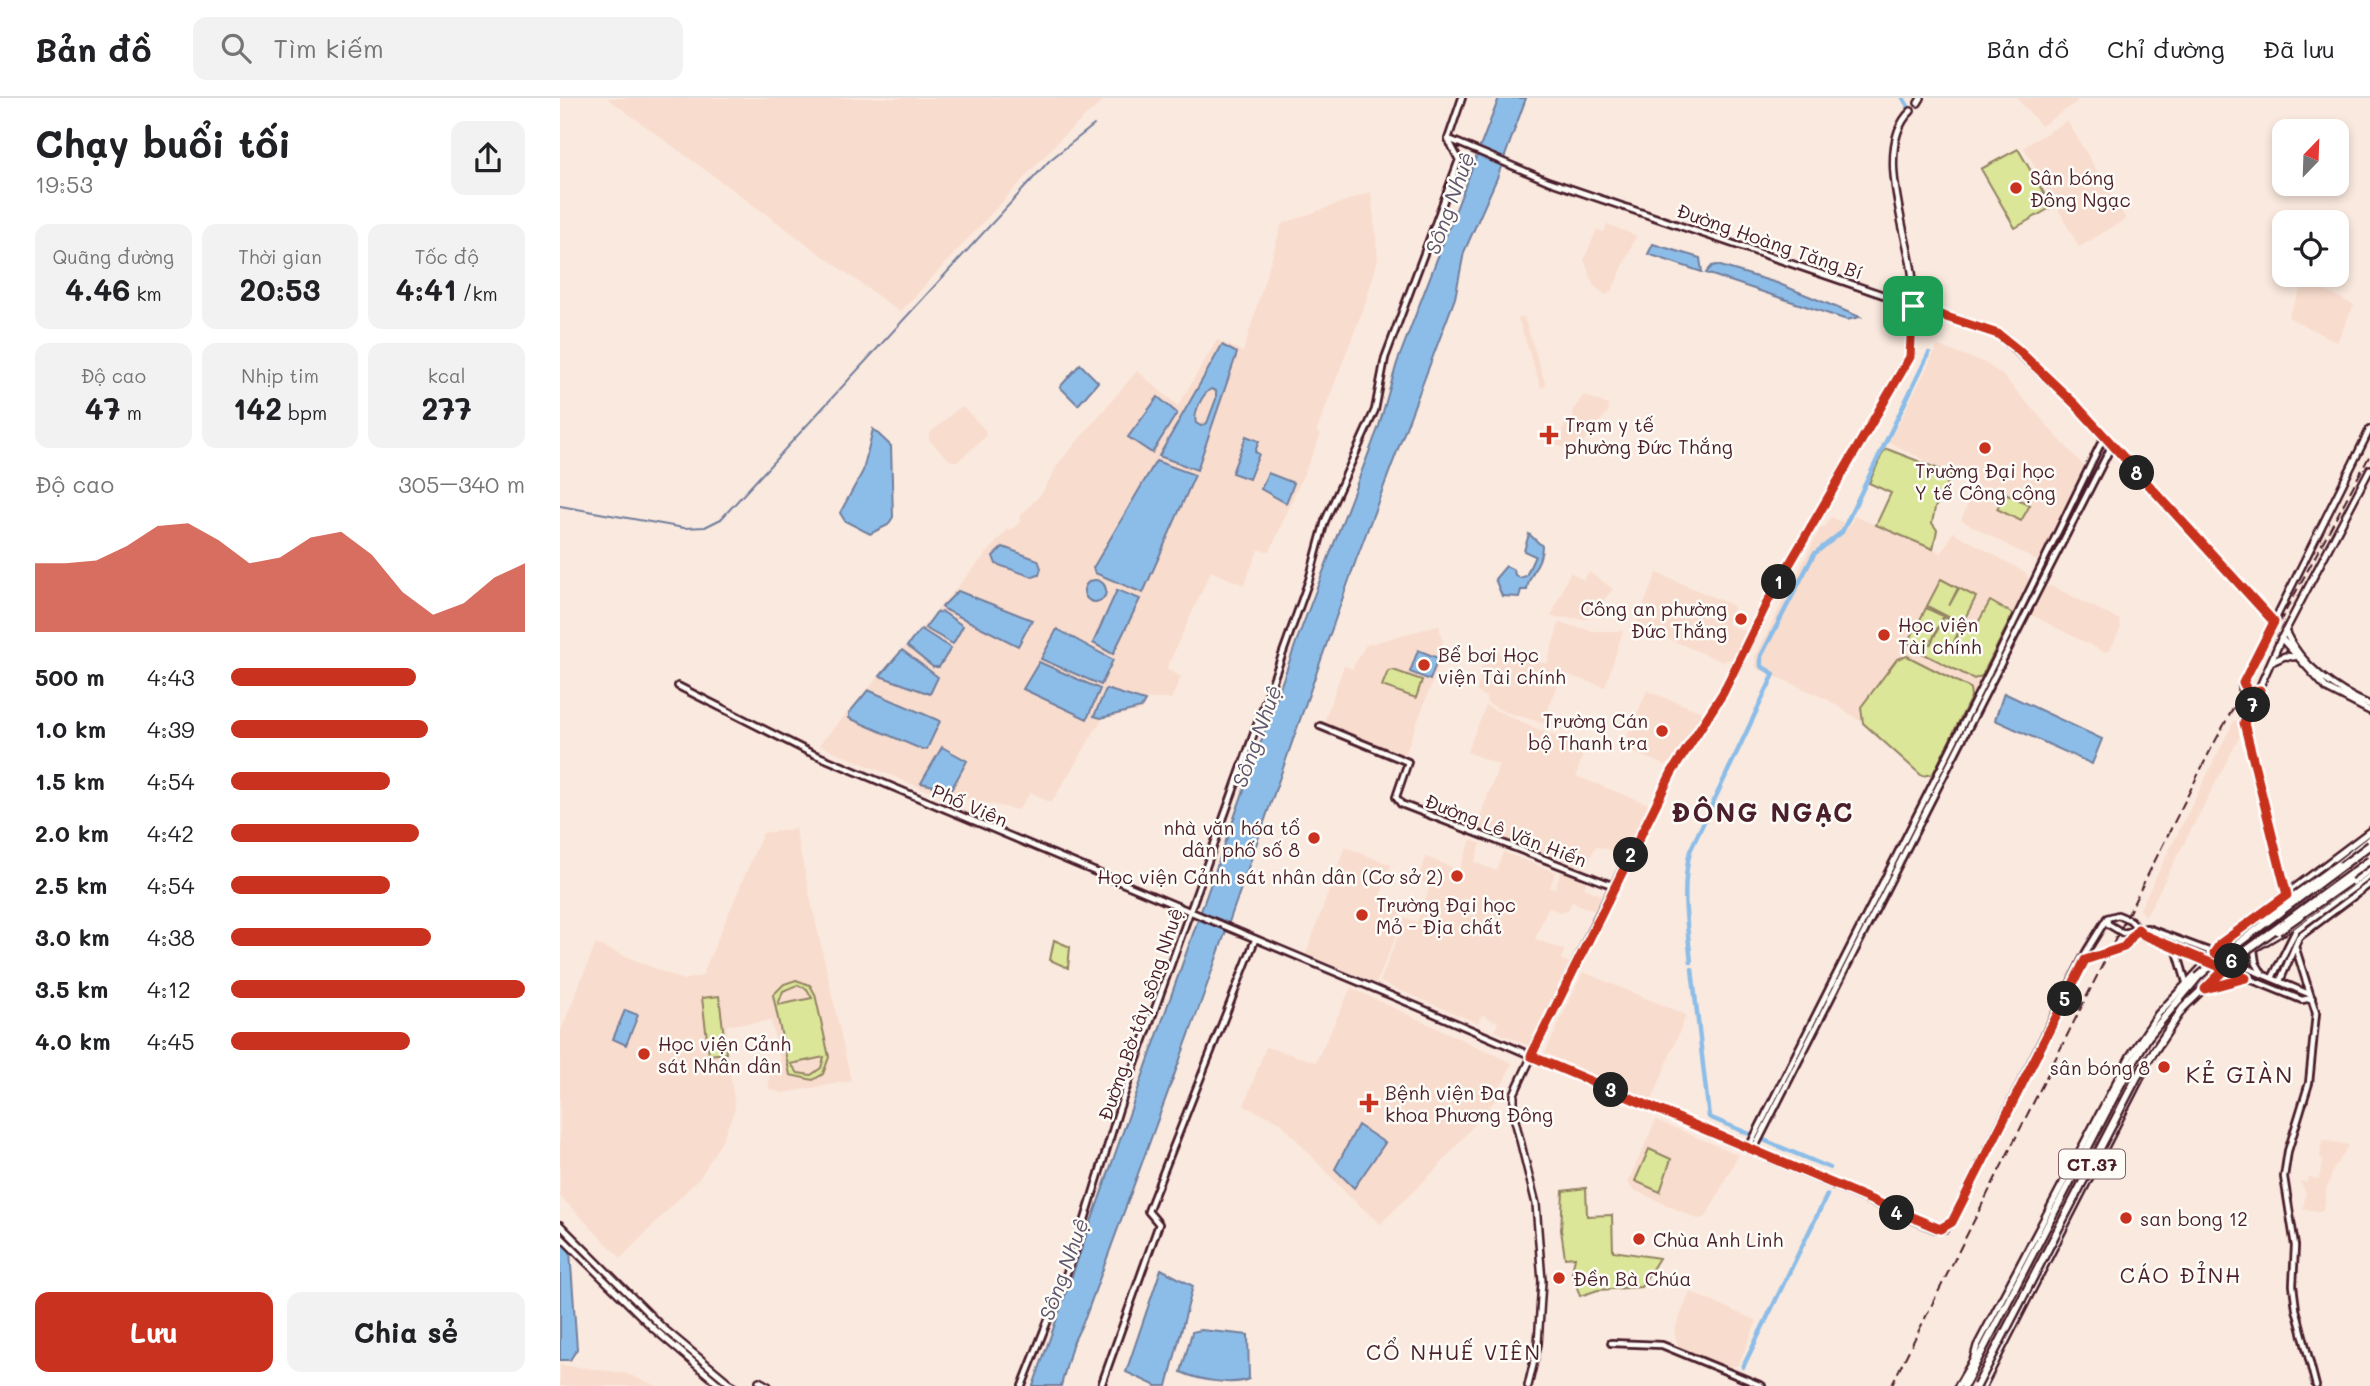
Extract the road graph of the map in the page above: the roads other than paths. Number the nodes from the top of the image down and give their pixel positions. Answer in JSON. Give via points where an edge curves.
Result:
{"nodes":[{"id":1,"x":1462,"y":98,"type":"edge"},
{"id":2,"x":1911,"y":111,"type":"dead end"},
{"id":3,"x":1448,"y":139,"type":"junction"},
{"id":4,"x":1913,"y":306,"type":"junction"},
{"id":5,"x":2370,"y":429,"type":"edge"},
{"id":6,"x":2105,"y":437,"type":"junction"},
{"id":7,"x":2112,"y":445,"type":"junction"},
{"id":8,"x":2370,"y":469,"type":"edge"},
{"id":9,"x":2328,"y":511,"type":"junction"},
{"id":10,"x":2343,"y":519,"type":"junction"},
{"id":11,"x":2300,"y":569,"type":"junction"},
{"id":12,"x":2313,"y":577,"type":"junction"},
{"id":13,"x":2274,"y":622,"type":"junction"},
{"id":14,"x":2286,"y":631,"type":"junction"},
{"id":15,"x":2281,"y":638,"type":"junction"},
{"id":16,"x":2297,"y":658,"type":"junction"},
{"id":17,"x":2272,"y":662,"type":"junction"},
{"id":18,"x":2243,"y":683,"type":"junction"},
{"id":19,"x":678,"y":686,"type":"dead end"},
{"id":20,"x":2260,"y":690,"type":"junction"},
{"id":21,"x":2355,"y":701,"type":"junction"},
{"id":22,"x":2370,"y":705,"type":"edge"},
{"id":23,"x":2370,"y":711,"type":"edge"},
{"id":24,"x":2244,"y":723,"type":"junction"},
{"id":25,"x":1320,"y":726,"type":"dead end"},
{"id":26,"x":2370,"y":831,"type":"edge"},
{"id":27,"x":2370,"y":842,"type":"edge"},
{"id":28,"x":2370,"y":865,"type":"edge"},
{"id":29,"x":2370,"y":876,"type":"edge"},
{"id":30,"x":2370,"y":884,"type":"edge"},
{"id":31,"x":1615,"y":887,"type":"junction"},
{"id":32,"x":2287,"y":895,"type":"junction"},
{"id":33,"x":1190,"y":913,"type":"junction"},
{"id":34,"x":2107,"y":918,"type":"junction"},
{"id":35,"x":2138,"y":929,"type":"junction"},
{"id":36,"x":1255,"y":940,"type":"junction"},
{"id":37,"x":2190,"y":944,"type":"junction"},
{"id":38,"x":2295,"y":946,"type":"junction"},
{"id":39,"x":2176,"y":948,"type":"junction"},
{"id":40,"x":2254,"y":950,"type":"junction"},
{"id":41,"x":2187,"y":952,"type":"junction"},
{"id":42,"x":2216,"y":952,"type":"junction"},
{"id":43,"x":2085,"y":960,"type":"junction"},
{"id":44,"x":2207,"y":960,"type":"junction"},
{"id":45,"x":2233,"y":961,"type":"junction"},
{"id":46,"x":2182,"y":964,"type":"junction"},
{"id":47,"x":2225,"y":969,"type":"junction"},
{"id":48,"x":2263,"y":974,"type":"junction"},
{"id":49,"x":2198,"y":977,"type":"junction"},
{"id":50,"x":2246,"y":978,"type":"junction"},
{"id":51,"x":2272,"y":978,"type":"junction"},
{"id":52,"x":2280,"y":981,"type":"junction"},
{"id":53,"x":2186,"y":982,"type":"junction"},
{"id":54,"x":2205,"y":989,"type":"junction"},
{"id":55,"x":2312,"y":998,"type":"junction"},
{"id":56,"x":2158,"y":1048,"type":"junction"},
{"id":57,"x":1531,"y":1056,"type":"junction"},
{"id":58,"x":1760,"y":1132,"type":"junction"},
{"id":59,"x":1750,"y":1150,"type":"junction"},
{"id":60,"x":560,"y":1225,"type":"edge"},
{"id":61,"x":560,"y":1236,"type":"edge"},
{"id":62,"x":1611,"y":1343,"type":"dead end"},
{"id":63,"x":759,"y":1381,"type":"dead end"},
{"id":64,"x":721,"y":1386,"type":"edge"},
{"id":65,"x":733,"y":1386,"type":"edge"},
{"id":66,"x":768,"y":1386,"type":"edge"},
{"id":67,"x":1023,"y":1386,"type":"edge"},
{"id":68,"x":1101,"y":1386,"type":"edge"},
{"id":69,"x":1528,"y":1386,"type":"edge"},
{"id":70,"x":1762,"y":1386,"type":"edge"},
{"id":71,"x":1958,"y":1386,"type":"edge"},
{"id":72,"x":1964,"y":1386,"type":"edge"},
{"id":73,"x":1977,"y":1386,"type":"edge"},
{"id":74,"x":1983,"y":1386,"type":"edge"},
{"id":75,"x":2316,"y":1386,"type":"edge"}],
"edges":[{"from":1,"to":3,"type":"street"},
{"from":2,"to":4,"type":"main road","via":[[1898,128],[1894,184],[1912,273]]},
{"from":3,"to":4,"type":"street","name":"Đường Hoàng Tăng Bí","via":[[1512,167]]},
{"from":3,"to":33,"type":"street","name":"Đường Bờ tây sông Nhuệ","via":[[1459,160],[1385,358],[1375,410],[1325,521],[1309,580]]},
{"from":4,"to":6,"type":"street","name":"Đường Hoàng Tăng Bí","via":[[1998,334]]},
{"from":4,"to":31,"type":"main road","via":[[1910,357],[1768,601],[1723,693],[1672,772]]},
{"from":5,"to":9,"type":"main road"},
{"from":6,"to":7,"type":"street","name":"Đường Hoàng Tăng Bí"},
{"from":6,"to":58,"type":"street"},
{"from":7,"to":13,"type":"street","name":"Đường Hoàng Tăng Bí"},
{"from":7,"to":58,"type":"street"},
{"from":8,"to":10,"type":"main road"},
{"from":9,"to":10,"type":"main road"},
{"from":9,"to":11,"type":"main road"},
{"from":10,"to":12,"type":"main road"},
{"from":11,"to":12,"type":"main road"},
{"from":11,"to":13,"type":"main road"},
{"from":12,"to":14,"type":"main road"},
{"from":13,"to":18,"type":"main road"},
{"from":14,"to":15,"type":"main road"},
{"from":14,"to":21,"type":"main road","via":[[2319,674]]},
{"from":15,"to":16,"type":"main road"},
{"from":15,"to":17,"type":"main road"},
{"from":16,"to":17,"type":"main road","via":[[2285,656]]},
{"from":16,"to":21,"type":"main road","via":[[2327,689]]},
{"from":17,"to":20,"type":"main road"},
{"from":18,"to":20,"type":"main road","via":[[2249,692]]},
{"from":18,"to":24,"type":"main road"},
{"from":19,"to":33,"type":"street","name":"Phố Viên","via":[[809,752]]},
{"from":20,"to":24,"type":"main road"},
{"from":21,"to":22,"type":"main road"},
{"from":21,"to":23,"type":"main road"},
{"from":24,"to":32,"type":"main road"},
{"from":25,"to":31,"type":"street","name":"Đường Lê Văn Hiến","via":[[1408,762],[1396,797],[1401,804]]},
{"from":26,"to":32,"type":"main road"},
{"from":27,"to":42,"type":"main road","via":[[2225,951]]},
{"from":27,"to":49,"type":"highway","number":"CT.37","bridge":true},
{"from":27,"to":49,"type":"highway","bridge":true,"via":[[2242,935]]},
{"from":28,"to":40,"type":"main road"},
{"from":28,"to":45,"type":"highway","number":"CT.37","bridge":true},
{"from":28,"to":45,"type":"highway","bridge":true},
{"from":29,"to":51,"type":"street","via":[[2296,930]]},
{"from":30,"to":38,"type":"street","via":[[2306,930]]},
{"from":31,"to":57,"type":"main road"},
{"from":32,"to":42,"type":"main road","via":[[2220,944]]},
{"from":33,"to":36,"type":"street","name":"Phố Viên"},
{"from":33,"to":67,"type":"street","name":"Đường Bờ tây sông Nhuệ","via":[[1119,1108],[1075,1252]]},
{"from":34,"to":35,"type":"street","via":[[2123,917]]},
{"from":34,"to":35,"type":"street","via":[[2108,924],[2123,933]]},
{"from":34,"to":43,"type":"street"},
{"from":35,"to":37,"type":"street"},
{"from":35,"to":39,"type":"street"},
{"from":35,"to":43,"type":"street","via":[[2124,947]]},
{"from":36,"to":57,"type":"street","name":"Phố Viên"},
{"from":36,"to":68,"type":"street","via":[[1148,1212],[1159,1224]]},
{"from":37,"to":41,"type":"street"},
{"from":37,"to":42,"type":"street"},
{"from":38,"to":52,"type":"street"},
{"from":38,"to":55,"type":"street"},
{"from":39,"to":41,"type":"street"},
{"from":39,"to":46,"type":"street"},
{"from":40,"to":45,"type":"main road"},
{"from":40,"to":48,"type":"street"},
{"from":41,"to":44,"type":"street"},
{"from":41,"to":46,"type":"street"},
{"from":42,"to":44,"type":"main road"},
{"from":42,"to":45,"type":"main road"},
{"from":43,"to":59,"type":"street","name":"Phố Viên","via":[[1949,1226],[1935,1228]]},
{"from":44,"to":47,"type":"main road"},
{"from":44,"to":53,"type":"main road"},
{"from":45,"to":47,"type":"main road"},
{"from":45,"to":48,"type":"street"},
{"from":45,"to":73,"type":"highway","number":"CT.37","bridge":true,"via":[[2183,1008],[2157,1043]]},
{"from":46,"to":53,"type":"street"},
{"from":47,"to":50,"type":"street"},
{"from":47,"to":54,"type":"main road"},
{"from":48,"to":51,"type":"street"},
{"from":49,"to":72,"type":"highway","number":"CT.37","via":[[2148,1037],[2127,1072]]},
{"from":50,"to":54,"type":"street"},
{"from":50,"to":55,"type":"street","via":[[2302,1000]]},
{"from":51,"to":52,"type":"street"},
{"from":52,"to":55,"type":"street","via":[[2305,990]]},
{"from":53,"to":71,"type":"main road","via":[[2144,1033],[2106,1099]]},
{"from":54,"to":56,"type":"main road"},
{"from":55,"to":75,"type":"street","via":[[2316,1013],[2309,1083],[2284,1177],[2295,1246],[2296,1309]]},
{"from":56,"to":73,"type":"main road","via":[[2134,1085]]},
{"from":56,"to":74,"type":"main road"},
{"from":57,"to":59,"type":"street","name":"Phố Viên"},
{"from":57,"to":69,"type":"main road","via":[[1512,1100],[1536,1204],[1542,1281],[1538,1344]]},
{"from":58,"to":59,"type":"street"},
{"from":60,"to":65,"type":"main road","via":[[662,1327]]},
{"from":61,"to":64,"type":"main road","via":[[654,1329]]},
{"from":62,"to":70,"type":"street","via":[[1662,1345]]},
{"from":63,"to":66,"type":"main road"}]}
